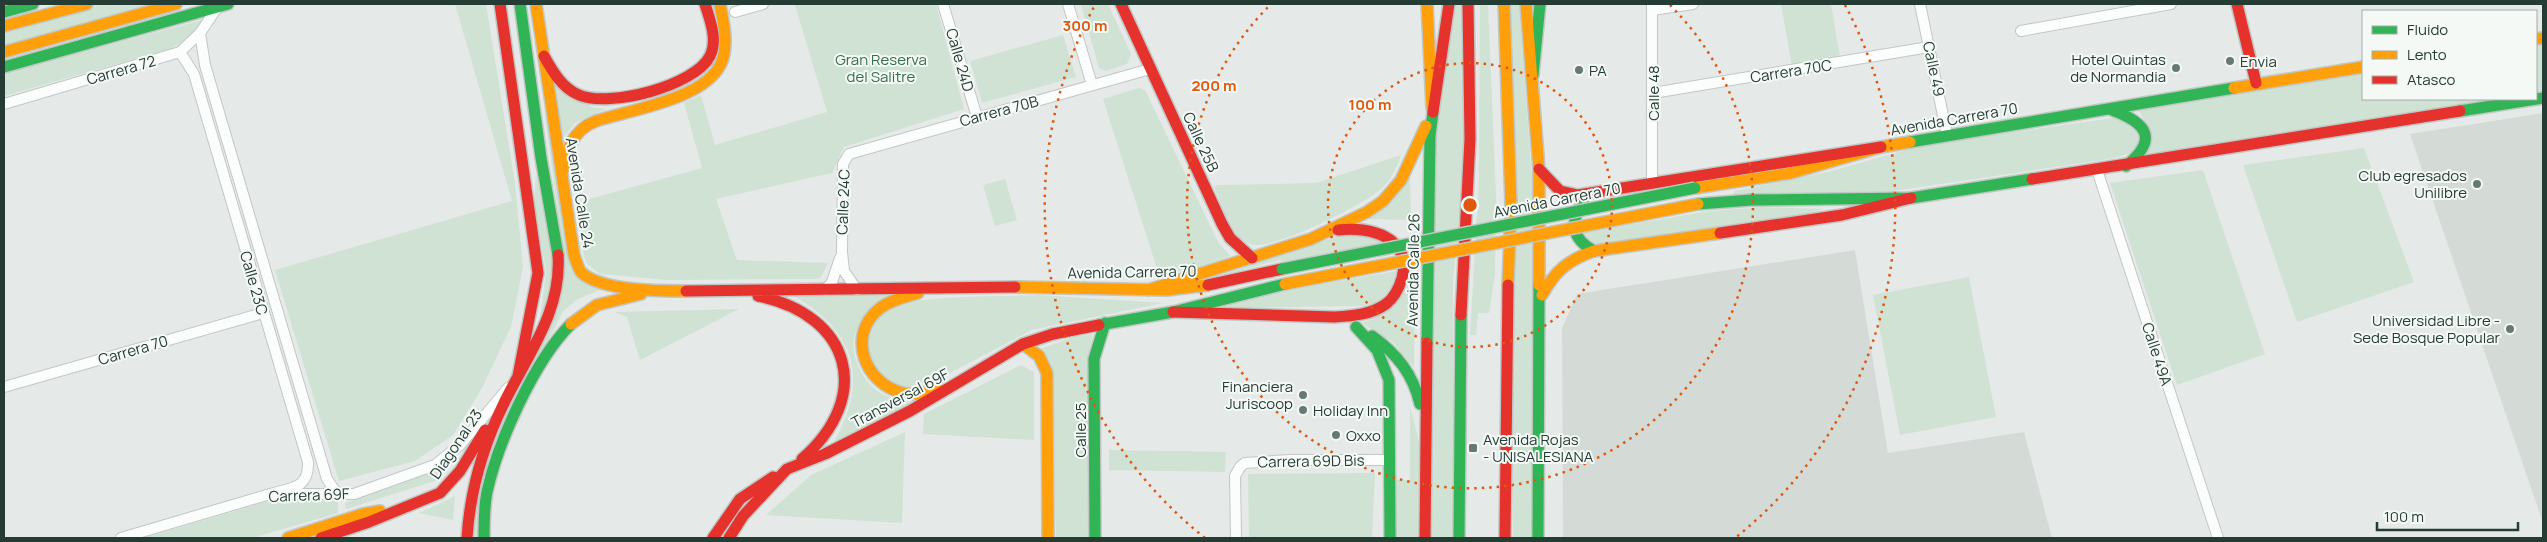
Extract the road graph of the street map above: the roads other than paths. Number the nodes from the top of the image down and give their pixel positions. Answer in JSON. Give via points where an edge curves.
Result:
{"nodes":[{"id":1,"x":33,"y":4,"type":"edge"},
{"id":2,"x":87,"y":4,"type":"edge"},
{"id":3,"x":176,"y":4,"type":"edge"},
{"id":4,"x":500,"y":4,"type":"edge"},
{"id":5,"x":520,"y":4,"type":"edge"},
{"id":6,"x":536,"y":4,"type":"edge"},
{"id":7,"x":705,"y":4,"type":"edge"},
{"id":8,"x":720,"y":4,"type":"edge"},
{"id":9,"x":763,"y":4,"type":"edge"},
{"id":10,"x":943,"y":4,"type":"edge"},
{"id":11,"x":1068,"y":4,"type":"edge"},
{"id":12,"x":1121,"y":4,"type":"edge"},
{"id":13,"x":1427,"y":4,"type":"edge"},
{"id":14,"x":1449,"y":4,"type":"edge"},
{"id":15,"x":1468,"y":4,"type":"edge"},
{"id":16,"x":1504,"y":4,"type":"edge"},
{"id":17,"x":1526,"y":4,"type":"edge"},
{"id":18,"x":1540,"y":4,"type":"edge"},
{"id":19,"x":1693,"y":4,"type":"edge"},
{"id":20,"x":1920,"y":4,"type":"edge"},
{"id":21,"x":2171,"y":4,"type":"edge"},
{"id":22,"x":2237,"y":4,"type":"edge"},
{"id":23,"x":223,"y":5,"type":"edge"},
{"id":24,"x":1652,"y":7,"type":"edge"},
{"id":25,"x":5,"y":9,"type":"edge"},
{"id":26,"x":735,"y":12,"type":"dead end"},
{"id":27,"x":101,"y":25,"type":"junction"},
{"id":28,"x":4,"y":26,"type":"edge"},
{"id":29,"x":2021,"y":31,"type":"dead end"},
{"id":30,"x":200,"y":34,"type":"junction"},
{"id":31,"x":84,"y":45,"type":"junction"},
{"id":32,"x":1929,"y":47,"type":"junction"},
{"id":33,"x":4,"y":52,"type":"edge"},
{"id":34,"x":180,"y":52,"type":"junction"},
{"id":35,"x":544,"y":56,"type":"junction"},
{"id":36,"x":2362,"y":66,"type":"edge"},
{"id":37,"x":4,"y":67,"type":"edge"},
{"id":38,"x":1150,"y":69,"type":"junction"},
{"id":39,"x":1533,"y":75,"type":"junction"},
{"id":40,"x":2256,"y":83,"type":"junction"},
{"id":41,"x":1092,"y":86,"type":"junction"},
{"id":42,"x":1653,"y":93,"type":"junction"},
{"id":43,"x":2531,"y":100,"type":"edge"},
{"id":44,"x":4,"y":104,"type":"edge"},
{"id":45,"x":533,"y":106,"type":"junction"},
{"id":46,"x":1432,"y":108,"type":"junction"},
{"id":47,"x":2110,"y":109,"type":"junction"},
{"id":48,"x":977,"y":117,"type":"junction"},
{"id":49,"x":1947,"y":135,"type":"junction"},
{"id":50,"x":1881,"y":147,"type":"junction"},
{"id":51,"x":849,"y":154,"type":"joint"},
{"id":52,"x":2125,"y":166,"type":"junction"},
{"id":53,"x":1539,"y":170,"type":"junction"},
{"id":54,"x":2097,"y":170,"type":"junction"},
{"id":55,"x":562,"y":175,"type":"junction"},
{"id":56,"x":1652,"y":182,"type":"junction"},
{"id":57,"x":1594,"y":193,"type":"junction"},
{"id":58,"x":1911,"y":198,"type":"junction"},
{"id":59,"x":526,"y":200,"type":"junction"},
{"id":60,"x":1331,"y":231,"type":"junction"},
{"id":61,"x":1594,"y":251,"type":"junction"},
{"id":62,"x":842,"y":252,"type":"junction"},
{"id":63,"x":1252,"y":258,"type":"junction"},
{"id":64,"x":928,"y":289,"type":"junction"},
{"id":65,"x":825,"y":290,"type":"junction"},
{"id":66,"x":857,"y":290,"type":"junction"},
{"id":67,"x":1148,"y":290,"type":"junction"},
{"id":68,"x":733,"y":291,"type":"junction"},
{"id":69,"x":659,"y":292,"type":"junction"},
{"id":70,"x":1540,"y":298,"type":"junction"},
{"id":71,"x":1173,"y":312,"type":"junction"},
{"id":72,"x":263,"y":313,"type":"junction"},
{"id":73,"x":1327,"y":317,"type":"junction"},
{"id":74,"x":1105,"y":323,"type":"junction"},
{"id":75,"x":1356,"y":327,"type":"junction"},
{"id":76,"x":1024,"y":344,"type":"junction"},
{"id":77,"x":518,"y":376,"type":"junction"},
{"id":78,"x":4,"y":387,"type":"edge"},
{"id":79,"x":952,"y":387,"type":"junction"},
{"id":80,"x":1425,"y":424,"type":"junction"},
{"id":81,"x":1389,"y":460,"type":"junction"},
{"id":82,"x":787,"y":469,"type":"junction"},
{"id":83,"x":270,"y":494,"type":"junction"},
{"id":84,"x":342,"y":494,"type":"junction"},
{"id":85,"x":400,"y":508,"type":"junction"},
{"id":86,"x":1538,"y":524,"type":"junction"},
{"id":87,"x":121,"y":538,"type":"edge"},
{"id":88,"x":288,"y":538,"type":"edge"},
{"id":89,"x":321,"y":538,"type":"edge"},
{"id":90,"x":466,"y":538,"type":"edge"},
{"id":91,"x":484,"y":538,"type":"edge"},
{"id":92,"x":713,"y":538,"type":"edge"},
{"id":93,"x":729,"y":538,"type":"edge"},
{"id":94,"x":1048,"y":538,"type":"edge"},
{"id":95,"x":1095,"y":538,"type":"edge"},
{"id":96,"x":1236,"y":538,"type":"edge"},
{"id":97,"x":1390,"y":538,"type":"edge"},
{"id":98,"x":1425,"y":538,"type":"edge"},
{"id":99,"x":1459,"y":538,"type":"edge"},
{"id":100,"x":1504,"y":538,"type":"edge"},
{"id":101,"x":1538,"y":538,"type":"edge"},
{"id":102,"x":1544,"y":538,"type":"edge"},
{"id":103,"x":2218,"y":538,"type":"edge"}],
"edges":[{"from":1,"to":25,"type":"main road"},
{"from":2,"to":28,"type":"main road"},
{"from":3,"to":27,"type":"main road"},
{"from":4,"to":59,"type":"main road"},
{"from":5,"to":45,"type":"main road","name":"Avenida Calle 24"},
{"from":6,"to":35,"type":"main road","name":"Avenida Calle 24"},
{"from":7,"to":35,"type":"main road","via":[[713,29],[713,48],[705,65],[688,77],[624,98],[580,96],[555,76]]},
{"from":8,"to":55,"type":"main road","via":[[727,47],[724,60],[712,78],[690,92],[587,125],[572,141]]},
{"from":9,"to":26,"type":"street"},
{"from":10,"to":48,"type":"street","name":"Calle 24D"},
{"from":11,"to":41,"type":"street"},
{"from":12,"to":38,"type":"main road","name":"Calle 25B"},
{"from":13,"to":46,"type":"main road"},
{"from":14,"to":46,"type":"main road","name":"Avenida Calle 26"},
{"from":15,"to":99,"type":"main road","via":[[1469,154],[1461,288]]},
{"from":16,"to":100,"type":"main road","via":[[1511,204]]},
{"from":17,"to":39,"type":"main road"},
{"from":18,"to":39,"type":"main road"},
{"from":19,"to":24,"type":"street"},
{"from":20,"to":32,"type":"street","name":"Calle 49"},
{"from":21,"to":29,"type":"street"},
{"from":22,"to":40,"type":"main road"},
{"from":23,"to":30,"type":"street","name":"Carrera 72"},
{"from":23,"to":31,"type":"main road"},
{"from":24,"to":42,"type":"street","name":"Calle 48"},
{"from":27,"to":31,"type":"main road"},
{"from":27,"to":33,"type":"main road"},
{"from":30,"to":34,"type":"street","name":"Carrera 72"},
{"from":30,"to":84,"type":"street","name":"Calle 23C","via":[[205,65],[326,479]]},
{"from":31,"to":37,"type":"main road"},
{"from":32,"to":42,"type":"street","name":"Carrera 70C"},
{"from":32,"to":49,"type":"street","name":"Calle 49"},
{"from":34,"to":44,"type":"street","name":"Carrera 72"},
{"from":34,"to":72,"type":"street","name":"Calle 23C","via":[[194,74]]},
{"from":35,"to":55,"type":"main road","name":"Avenida Calle 24"},
{"from":36,"to":40,"type":"main road","name":"Avenida Carrera 70"},
{"from":38,"to":41,"type":"street","name":"Carrera 70B"},
{"from":38,"to":63,"type":"main road","name":"Calle 25B","via":[[1222,224],[1230,238]]},
{"from":39,"to":53,"type":"main road"},
{"from":40,"to":47,"type":"main road","name":"Avenida Carrera 70"},
{"from":41,"to":48,"type":"street","name":"Carrera 70B"},
{"from":42,"to":56,"type":"street","name":"Calle 48"},
{"from":43,"to":52,"type":"main road","name":"Avenida Carrera 70"},
{"from":45,"to":59,"type":"main road"},
{"from":45,"to":77,"type":"main road","name":"Avenida Calle 24","via":[[557,244],[558,285],[552,311]]},
{"from":46,"to":60,"type":"main road","via":[[1413,160],[1396,188],[1382,201]]},
{"from":46,"to":80,"type":"main road","name":"Avenida Calle 26"},
{"from":47,"to":49,"type":"main road","name":"Avenida Carrera 70"},
{"from":47,"to":52,"type":"main road","via":[[2134,118],[2145,133],[2144,148]]},
{"from":48,"to":51,"type":"street","name":"Carrera 70B"},
{"from":49,"to":50,"type":"main road","name":"Avenida Carrera 70"},
{"from":50,"to":56,"type":"main road"},
{"from":50,"to":67,"type":"main road","name":"Avenida Carrera 70","bridge":true,"via":[[1791,173],[1695,188],[1196,288]]},
{"from":51,"to":62,"type":"street","name":"Calle 24C","via":[[843,164]]},
{"from":52,"to":54,"type":"main road","name":"Avenida Carrera 70"},
{"from":53,"to":57,"type":"main road","via":[[1550,184],[1566,195]]},
{"from":53,"to":70,"type":"main road"},
{"from":54,"to":58,"type":"main road","name":"Avenida Carrera 70"},
{"from":54,"to":103,"type":"street","name":"Calle 49A"},
{"from":55,"to":69,"type":"main road","name":"Avenida Calle 24","via":[[574,255],[581,272],[598,282]]},
{"from":56,"to":57,"type":"main road"},
{"from":57,"to":61,"type":"main road","via":[[1573,218],[1573,229],[1585,247]]},
{"from":58,"to":61,"type":"main road","via":[[1842,215]]},
{"from":58,"to":71,"type":"main road","name":"Avenida Carrera 70","bridge":true,"via":[[1698,204],[1285,284]]},
{"from":59,"to":77,"type":"main road","via":[[538,273]]},
{"from":60,"to":63,"type":"main road"},
{"from":60,"to":73,"type":"main road","via":[[1359,229],[1384,235],[1400,252],[1404,265],[1399,286],[1384,306],[1361,314]]},
{"from":61,"to":70,"type":"main road","via":[[1560,266],[1550,277]]},
{"from":62,"to":65,"type":"street","name":"Calle 24C","via":[[836,275]]},
{"from":62,"to":66,"type":"street","name":"Calle 24C","via":[[844,271]]},
{"from":63,"to":67,"type":"main road"},
{"from":64,"to":66,"type":"main road","name":"Avenida Carrera 70"},
{"from":64,"to":67,"type":"main road","name":"Avenida Carrera 70"},
{"from":64,"to":79,"type":"main road","via":[[890,303],[873,316],[861,343],[863,357],[874,379],[895,392],[914,394]]},
{"from":65,"to":66,"type":"main road","name":"Avenida Carrera 70"},
{"from":65,"to":68,"type":"main road","name":"Avenida Carrera 70"},
{"from":68,"to":69,"type":"main road","name":"Avenida Carrera 70"},
{"from":68,"to":82,"type":"main road","via":[[799,308],[828,331],[842,360],[844,392],[832,427],[806,456]]},
{"from":69,"to":91,"type":"main road","via":[[621,297],[596,305],[573,321],[558,338],[501,448],[486,496]]},
{"from":70,"to":86,"type":"main road"},
{"from":71,"to":73,"type":"main road"},
{"from":71,"to":74,"type":"main road","name":"Avenida Carrera 70"},
{"from":72,"to":78,"type":"street","name":"Carrera 70"},
{"from":72,"to":83,"type":"street","name":"Calle 23C","via":[[308,462],[307,477],[301,484]]},
{"from":73,"to":75,"type":"main road"},
{"from":74,"to":76,"type":"main road","name":"Avenida Carrera 70","via":[[1052,334]]},
{"from":74,"to":95,"type":"main road","name":"Calle 25","via":[[1094,359]]},
{"from":75,"to":80,"type":"main road","via":[[1385,344],[1404,364],[1417,390]]},
{"from":75,"to":81,"type":"main road","via":[[1375,347],[1387,369]]},
{"from":76,"to":79,"type":"main road","name":"Transversal 69F"},
{"from":76,"to":94,"type":"main road","via":[[1039,356],[1047,372]]},
{"from":77,"to":84,"type":"street","name":"Carrera 69F","via":[[447,457],[434,465],[354,494]]},
{"from":77,"to":85,"type":"main road","name":"Diagonal 23","via":[[453,480],[440,493]]},
{"from":77,"to":90,"type":"main road","name":"Avenida Calle 24","via":[[476,473]]},
{"from":79,"to":82,"type":"main road","name":"Transversal 69F","via":[[825,454]]},
{"from":80,"to":98,"type":"main road","name":"Avenida Calle 26"},
{"from":81,"to":96,"type":"street","name":"Carrera 69D Bis","via":[[1245,463],[1236,472]]},
{"from":81,"to":97,"type":"main road"},
{"from":82,"to":92,"type":"main road","via":[[740,499]]},
{"from":82,"to":93,"type":"main road","via":[[744,516]]},
{"from":83,"to":84,"type":"street","name":"Carrera 69F"},
{"from":83,"to":87,"type":"street","name":"Carrera 69F"},
{"from":85,"to":88,"type":"main road","name":"Diagonal 23","via":[[363,514]]},
{"from":85,"to":89,"type":"main road","name":"Diagonal 23"},
{"from":86,"to":101,"type":"main road"},
{"from":86,"to":102,"type":"street"}]}
